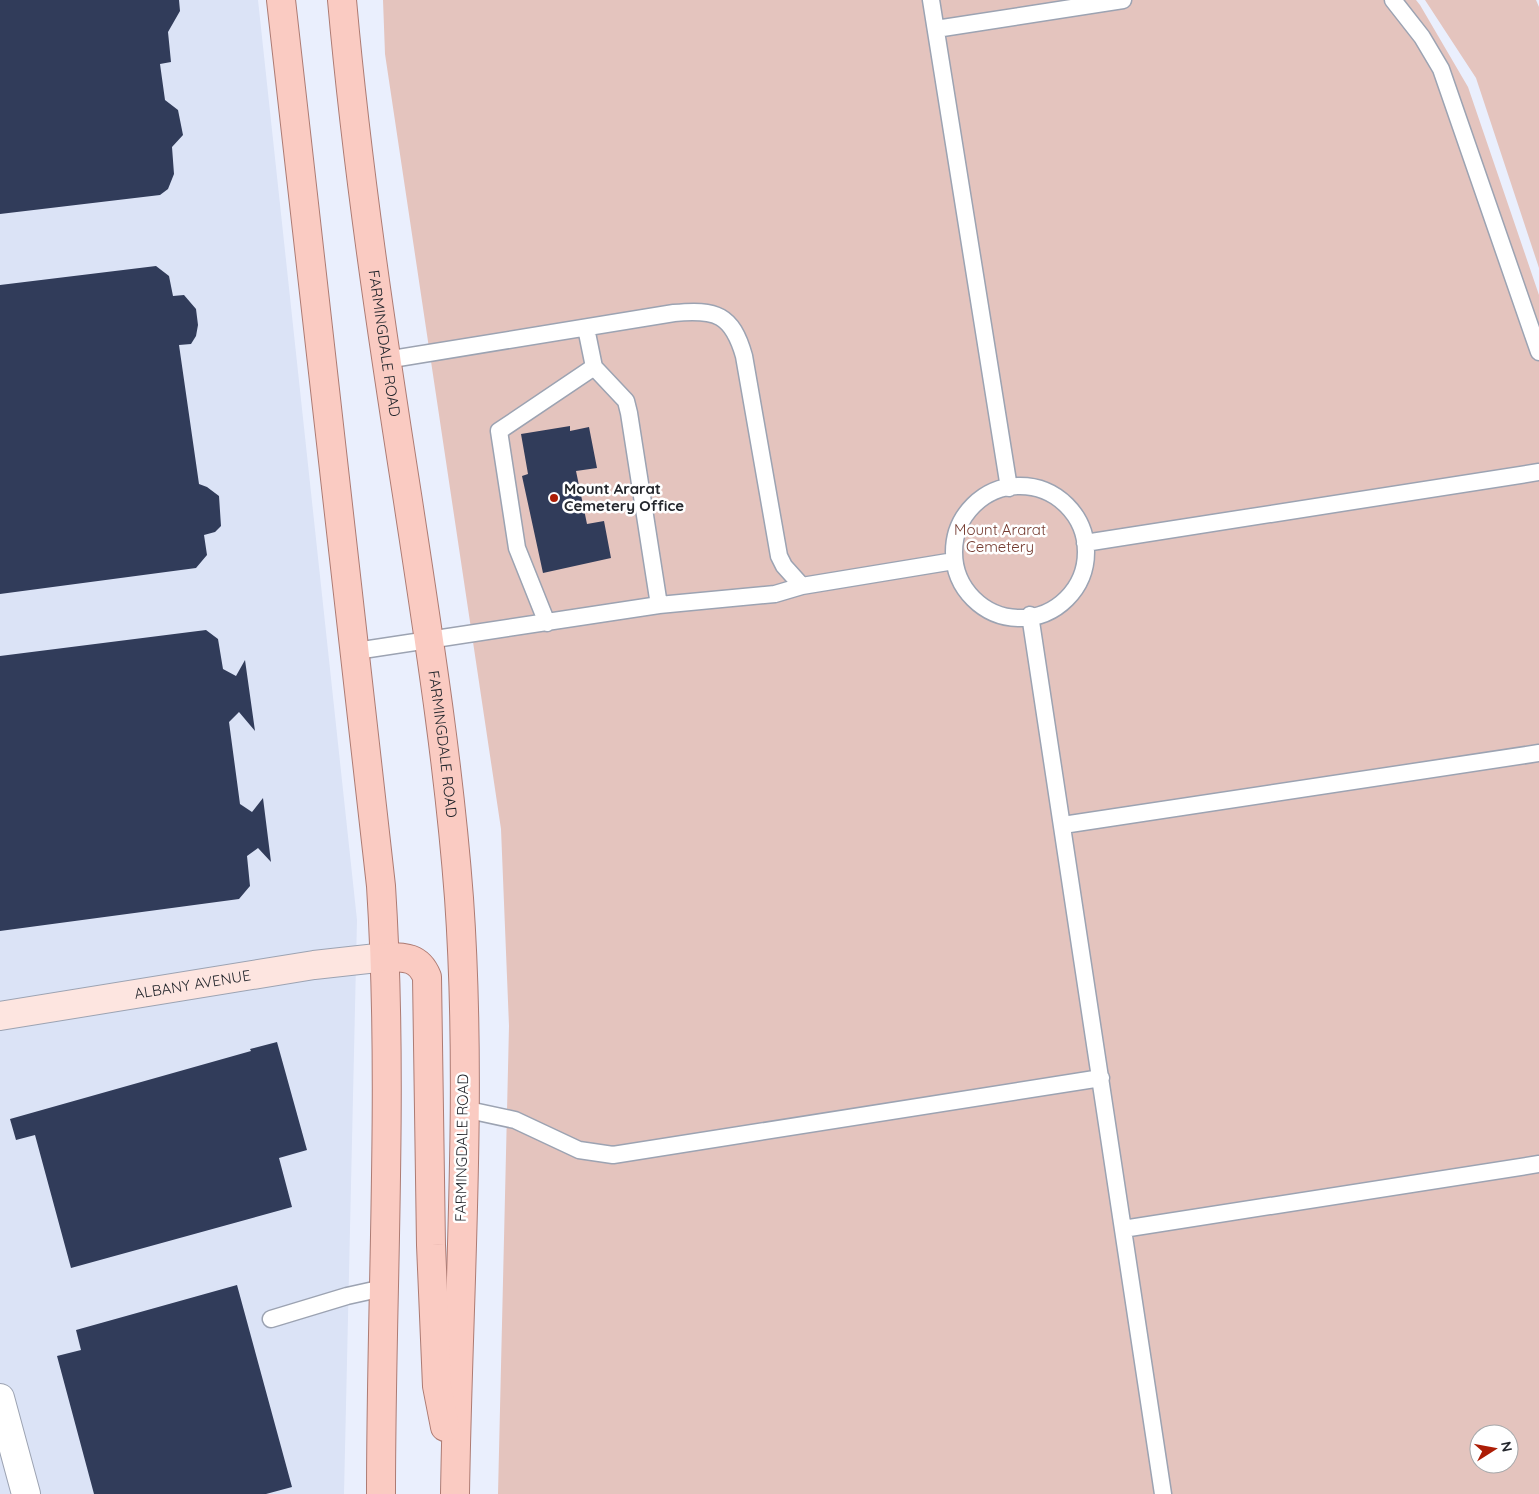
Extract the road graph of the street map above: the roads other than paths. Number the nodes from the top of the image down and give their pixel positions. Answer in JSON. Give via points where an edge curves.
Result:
{"nodes":[{"id":1,"x":281,"y":0,"type":"edge"},
{"id":2,"x":342,"y":0,"type":"edge"},
{"id":3,"x":931,"y":0,"type":"edge"},
{"id":4,"x":1123,"y":0,"type":"edge"},
{"id":5,"x":1392,"y":0,"type":"edge"},
{"id":6,"x":936,"y":29,"type":"junction"},
{"id":7,"x":586,"y":328,"type":"junction"},
{"id":8,"x":1539,"y":352,"type":"edge"},
{"id":9,"x":386,"y":360,"type":"junction"},
{"id":10,"x":594,"y":367,"type":"junction"},
{"id":11,"x":1539,"y":472,"type":"edge"},
{"id":12,"x":1010,"y":488,"type":"junction"},
{"id":13,"x":1084,"y":543,"type":"junction"},
{"id":14,"x":954,"y":561,"type":"junction"},
{"id":15,"x":802,"y":586,"type":"junction"},
{"id":16,"x":659,"y":606,"type":"junction"},
{"id":17,"x":1030,"y":615,"type":"junction"},
{"id":18,"x":547,"y":623,"type":"junction"},
{"id":19,"x":429,"y":641,"type":"junction"},
{"id":20,"x":356,"y":651,"type":"junction"},
{"id":21,"x":1539,"y":752,"type":"edge"},
{"id":22,"x":1063,"y":825,"type":"junction"},
{"id":23,"x":386,"y":957,"type":"junction"},
{"id":24,"x":0,"y":1016,"type":"edge"},
{"id":25,"x":1101,"y":1078,"type":"junction"},
{"id":26,"x":464,"y":1110,"type":"junction"},
{"id":27,"x":1539,"y":1164,"type":"edge"},
{"id":28,"x":1123,"y":1229,"type":"junction"},
{"id":29,"x":383,"y":1288,"type":"junction"},
{"id":30,"x":271,"y":1319,"type":"dead end"},
{"id":31,"x":0,"y":1398,"type":"edge"},
{"id":32,"x":455,"y":1483,"type":"edge"},
{"id":33,"x":26,"y":1494,"type":"edge"},
{"id":34,"x":381,"y":1494,"type":"edge"},
{"id":35,"x":1163,"y":1494,"type":"edge"}],
"edges":[{"from":1,"to":20,"type":"main road"},
{"from":2,"to":9,"type":"main road","name":"FARMINGDALE ROAD","via":[[360,174]]},
{"from":3,"to":6,"type":"lane"},
{"from":4,"to":6,"type":"lane"},
{"from":5,"to":8,"type":"lane","via":[[1422,37],[1441,70]]},
{"from":6,"to":12,"type":"lane"},
{"from":7,"to":9,"type":"lane"},
{"from":7,"to":10,"type":"lane"},
{"from":7,"to":15,"type":"lane","via":[[698,310],[715,314],[730,323],[737,333],[744,356],[779,556]]},
{"from":9,"to":19,"type":"main road","name":"FARMINGDALE ROAD"},
{"from":10,"to":16,"type":"lane","via":[[626,401]]},
{"from":10,"to":18,"type":"lane","via":[[499,430],[517,548]]},
{"from":11,"to":13,"type":"lane"},
{"from":12,"to":13,"type":"lane","via":[[1035,488],[1064,502],[1078,520]]},
{"from":12,"to":14,"type":"lane","via":[[978,501],[963,518],[954,541]]},
{"from":13,"to":17,"type":"lane","via":[[1084,569],[1075,589],[1053,609]]},
{"from":14,"to":15,"type":"lane"},
{"from":14,"to":17,"type":"lane","via":[[961,583],[978,602],[1011,616]]},
{"from":15,"to":16,"type":"lane","via":[[759,596]]},
{"from":16,"to":18,"type":"lane"},
{"from":17,"to":22,"type":"lane"},
{"from":18,"to":19,"type":"lane"},
{"from":19,"to":20,"type":"lane"},
{"from":19,"to":26,"type":"main road","name":"FARMINGDALE ROAD","via":[[459,899]]},
{"from":20,"to":23,"type":"main road","via":[[374,807]]},
{"from":21,"to":22,"type":"lane"},
{"from":22,"to":25,"type":"lane"},
{"from":23,"to":24,"type":"street","name":"ALBANY AVENUE","via":[[329,963]]},
{"from":23,"to":29,"type":"main road","via":[[387,1123]]},
{"from":23,"to":32,"type":"main road","via":[[412,959],[423,968],[427,977],[429,1213],[437,1386]]},
{"from":25,"to":26,"type":"lane","via":[[613,1155],[579,1150],[515,1120]]},
{"from":25,"to":28,"type":"lane"},
{"from":26,"to":32,"type":"main road","name":"FARMINGDALE ROAD"},
{"from":27,"to":28,"type":"lane"},
{"from":28,"to":35,"type":"lane"},
{"from":29,"to":30,"type":"lane"},
{"from":29,"to":34,"type":"main road"},
{"from":31,"to":33,"type":"street"}]}
